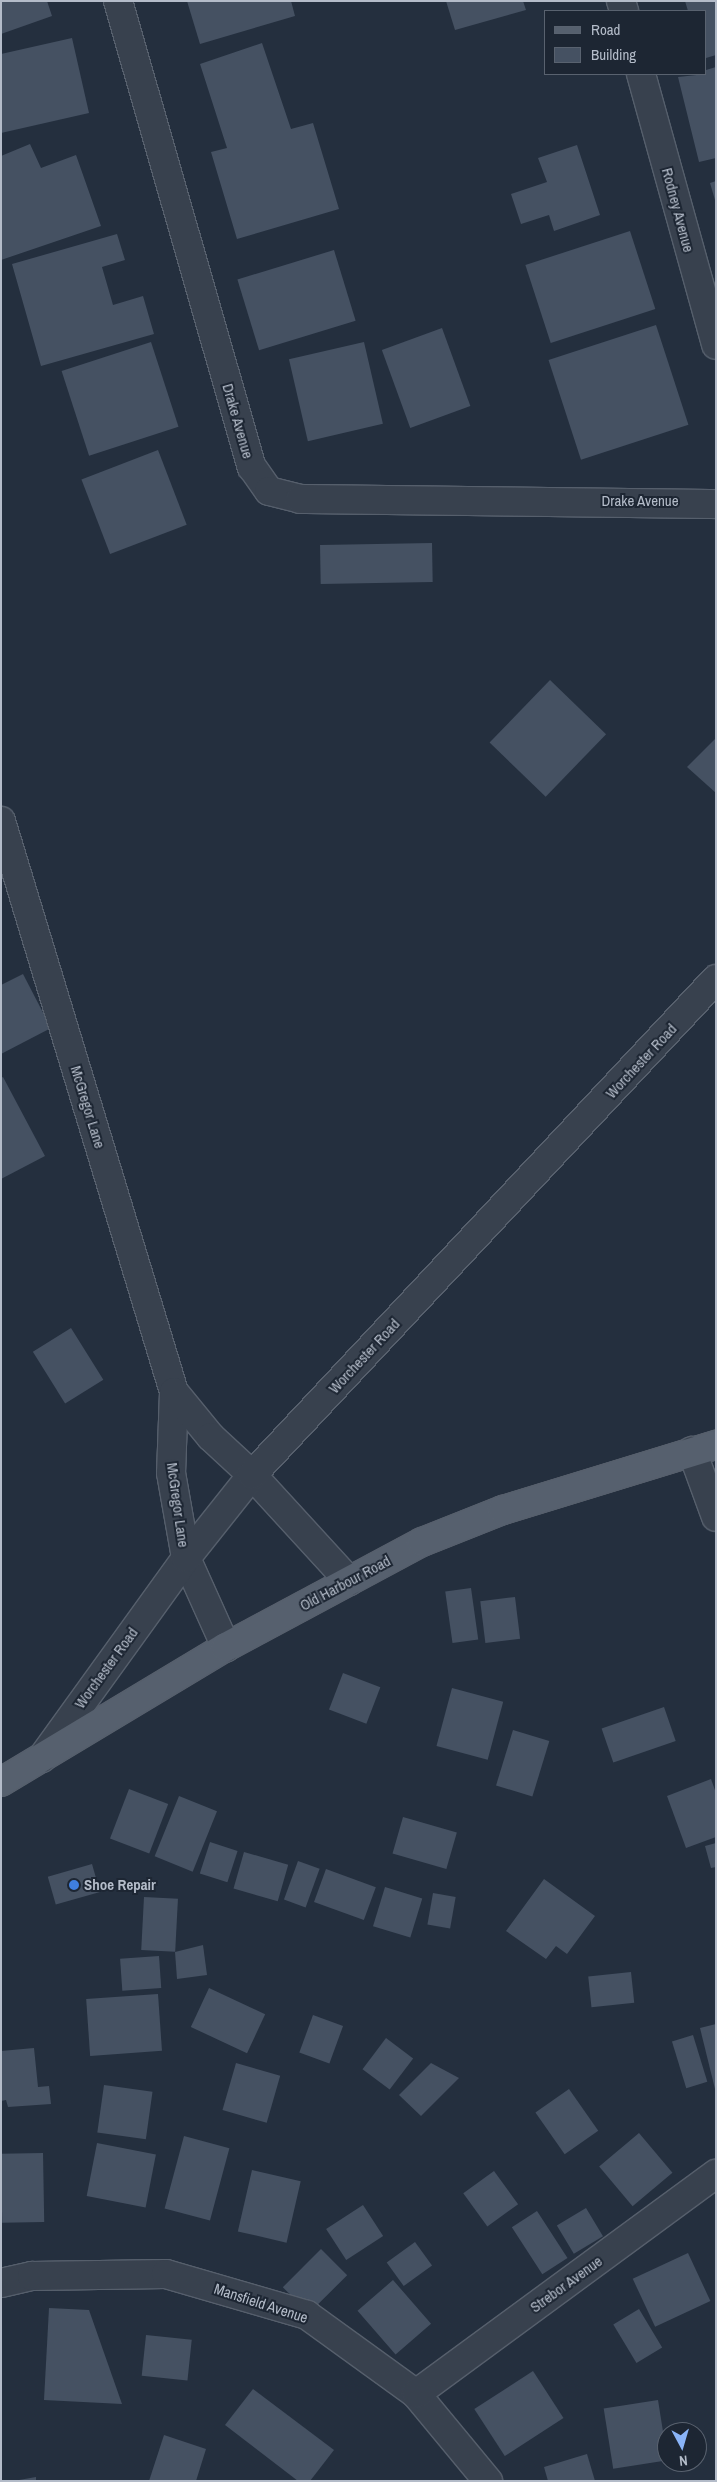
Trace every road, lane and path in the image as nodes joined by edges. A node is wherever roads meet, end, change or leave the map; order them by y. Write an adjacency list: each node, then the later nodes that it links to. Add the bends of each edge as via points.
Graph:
1 (118, 1): 4 (street, Drake Avenue, via 252,467 269,491 300,499)
2 (641, 75): 3 (street, Rodney Avenue)
3 (716, 345)
4 (716, 504)
5 (1, 821): 7 (street, McGregor Lane)
6 (716, 979): 9 (street, Worchester Road)
7 (174, 1392): 9 (street, McGregor Lane, via 211,1437); 11 (street, McGregor Lane, via 171,1474)
8 (704, 1448): 10 (street); 12 (main road, Old Harbour Road, via 503,1510 422,1542)
9 (252, 1475): 11 (street, Worchester Road); 12 (street, McGregor Lane)
10 (716, 1517)
11 (186, 1558): 13 (street, McGregor Lane); 14 (street, Worchester Road)
12 (349, 1581): 13 (main road, Old Harbour Road)
13 (226, 1647): 14 (main road, Old Harbour Road)
14 (42, 1758): 15 (main road, Old Harbour Road)
15 (1, 1782)
16 (716, 2174): 18 (street, Strebor Avenue)
17 (1, 2282): 18 (street, Mansfield Avenue, via 32,2276 166,2274 307,2315)
18 (416, 2394): 19 (street, Mansfield Avenue)
19 (488, 2481)

